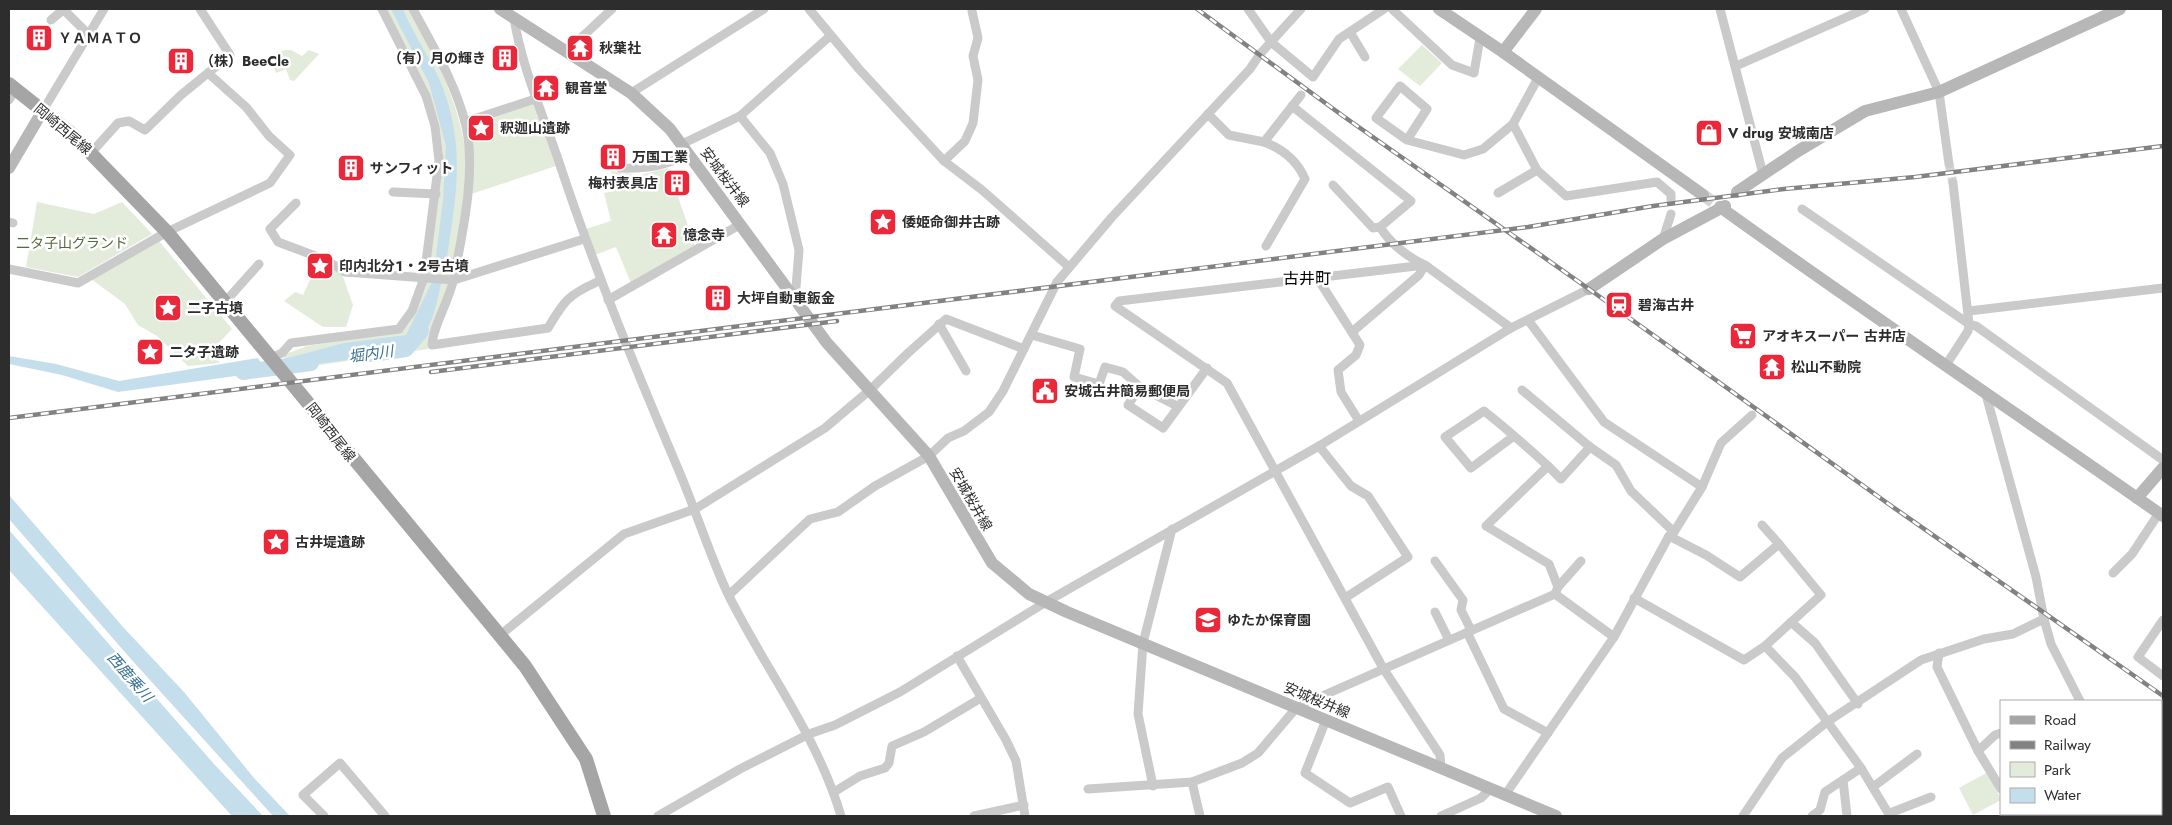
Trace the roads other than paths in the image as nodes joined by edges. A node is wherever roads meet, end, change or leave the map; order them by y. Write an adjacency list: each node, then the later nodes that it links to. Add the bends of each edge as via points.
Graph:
1 (64, 9): 22 (street); 24 (street)
2 (104, 9): 24 (street)
3 (200, 9): 32 (street, via 230,55)
4 (382, 9): 60 (street, via 413,67 435,126 439,160)
5 (413, 9): 43 (street, via 434,46)
6 (500, 9): 21 (street, 安城桜井線)
7 (612, 9): 28 (street)
8 (764, 9): 36 (street)
9 (809, 9): 25 (street)
10 (1248, 9): 27 (street)
11 (1301, 9): 27 (street)
12 (1384, 9): 23 (street)
13 (1392, 9): 26 (street, via 1452,65 1474,73)
14 (1439, 9): 26 (street)
15 (1536, 9): 29 (street)
16 (1720, 9): 31 (street)
17 (1865, 9): 31 (street)
18 (1901, 9): 35 (street)
19 (2120, 9): 35 (street)
20 (972, 11): 49 (street, via 978,38 973,56 978,80 973,123 965,141)
21 (514, 18): 28 (street, 安城桜井線); 38 (street, via 518,42)
22 (51, 20)
23 (1350, 32): 27 (street, via 1339,39 1313,77); 30 (street)
24 (89, 34): 40 (street)
25 (830, 36): 42 (street); 49 (street)
26 (1480, 38): 29 (street)
27 (1271, 42): 41 (street)
28 (566, 52): 36 (street, 安城桜井線)
29 (1503, 52): 33 (street)
30 (1365, 57)
31 (1736, 66): 54 (street)
32 (208, 74): 48 (street, via 145,130 129,121 118,123); 68 (street, via 246,107 290,155 270,183)
33 (1538, 78): 44 (street); 61 (street)
34 (11, 91): 40 (main road, 岡崎西尾線)
35 (1940, 92): 50 (street); 54 (street, via 1865,111)
36 (631, 93): 47 (street, 安城桜井線)
37 (1300, 95): 39 (street)
38 (538, 98): 43 (street); 69 (street)
39 (1292, 106): 46 (street); 67 (street, via 1410,201)
40 (42, 112): 48 (main road, 岡崎西尾線); 51 (street)
41 (1208, 114): 46 (street, via 1229,135); 74 (street)
42 (740, 116): 47 (street); 83 (street, via 770,153 783,184 800,250)
43 (465, 122): 77 (street, via 470,161)
44 (1513, 124): 45 (street, via 1483,149 1464,155); 53 (street)
45 (1407, 140): 45 (street, via 1376,118 1400,86 1426,109)
46 (1264, 142): 71 (street, via 1278,147 1299,165 1305,179)
47 (686, 149): 52 (street, via 671,163 647,169); 66 (street, 安城桜井線)
48 (91, 153): 68 (main road, 岡崎西尾線)
49 (944, 161): 74 (street)
50 (1949, 164)
51 (9, 168)
52 (620, 168)
53 (1538, 170): 59 (street); 62 (street, via 1566,196 1657,182 1671,194)
54 (1763, 174): 58 (street)
55 (1952, 183): 85 (street)
56 (1333, 185): 67 (street, via 1373,228)
57 (393, 192): 60 (street)
58 (1737, 192)
59 (1498, 193)
60 (436, 194): 76 (street)
61 (1703, 195)
62 (1671, 201)
63 (296, 203): 76 (street, via 270,229 278,242 326,260 345,272)
64 (1802, 209): 88 (street)
65 (1671, 214): 70 (street)
66 (741, 224): 82 (street); 83 (street, 安城桜井線)
67 (1380, 226): 73 (street, via 1387,237)
68 (167, 232): 75 (street, via 78,283); 84 (main road, 岡崎西尾線)
69 (584, 239): 77 (street); 82 (street)
70 (1663, 239): 81 (street); 94 (street, via 1722,207)
71 (1266, 246)
72 (259, 264): 84 (street)
73 (1425, 265): 78 (street); 89 (street); 90 (street, via 1419,275)
74 (1069, 267): 91 (street)
75 (9, 268)
76 (424, 278): 77 (street); 93 (street, via 412,312 399,329 291,343)
77 (454, 280): 79 (street, via 432,337 432,345 548,328 574,292)
78 (1318, 280): 90 (street); 95 (street, via 1116,303 1116,309)
79 (597, 282)
80 (2163, 288): 85 (street)
81 (1589, 289): 86 (street)
82 (608, 300): 114 (street)
83 (796, 300): 98 (street, 安城桜井線, via 827,343)
84 (225, 302): 93 (main road, 岡崎西尾線)
85 (1969, 311): 88 (street)
86 (1528, 320): 89 (street); 112 (street, via 1604,422)
87 (939, 324): 92 (street, via 946,319); 96 (street); 98 (street)
88 (1969, 324): 94 (street, via 1968,331); 108 (street)
89 (1511, 328): 103 (street)
90 (1352, 332): 103 (street, via 1360,346 1356,355 1338,370 1341,392)
91 (1032, 335): 92 (street); 97 (street, via 1080,349 1074,377 1100,384 1105,366 1123,372)
92 (1024, 348): 107 (street, via 989,412 964,431 948,438)
93 (276, 364): 133 (main road, 岡崎西尾線)
94 (1946, 365): 100 (street)
95 (1207, 368): 101 (street); 111 (street, via 1227,383)
96 (966, 371)
97 (1140, 387): 101 (street); 101 (street, via 1128,406 1163,428)
98 (870, 390): 107 (street, 安城桜井線); 114 (street, via 825,428)
99 (1522, 390): 106 (street)
100 (1985, 391): 113 (street); 129 (street, via 2036,577)
101 (1178, 406)
102 (1752, 416): 112 (street, via 1721,443)
103 (1359, 421): 105 (street)
104 (1514, 436): 104 (street, via 1484,411 1446,437 1471,468); 109 (street)
105 (1319, 446): 111 (street); 125 (street, via 1351,486 1368,496 1408,557)
106 (1590, 447): 109 (street, via 1561,479); 118 (street, via 1616,465 1631,491)
107 (929, 456): 124 (street, via 875,486 838,512 810,519); 127 (street, 安城桜井線, via 992,563 1019,588)
108 (2163, 460)
109 (1548, 466): 123 (street, via 1486,526 1549,564)
110 (2163, 468): 113 (street)
111 (1274, 471): 117 (street); 125 (street)
112 (1702, 487): 118 (street)
113 (2137, 498): 115 (street)
114 (695, 509): 124 (street, via 714,564); 133 (street, via 624,534)
115 (2161, 515): 122 (street, via 2132,554)
116 (1762, 526): 119 (street)
117 (1172, 529): 127 (street); 136 (street)
118 (1671, 534): 119 (street, via 1740,578); 126 (street)
119 (1779, 544): 131 (street, via 1821,595)
120 (1435, 561): 132 (street, via 1463,600 1461,610)
121 (1581, 561): 123 (street)
122 (2113, 573)
123 (1556, 591): 132 (street); 134 (street)
124 (729, 595): 150 (street)
125 (1345, 598): 140 (street)
126 (1634, 598): 134 (street); 137 (street, via 1744,660)
127 (1046, 602): 136 (street, 安城桜井線); 139 (street)
128 (1435, 612): 135 (street)
129 (2044, 619): 138 (street, via 2013,634); 143 (street, via 2051,644)
130 (2163, 620): 141 (street, via 2138,658)
131 (1791, 622): 137 (street); 144 (street, via 1815,642)
132 (1469, 631): 135 (street); 148 (street, via 1504,709)
133 (499, 636): 169 (main road, 岡崎西尾線, via 525,666 586,759)
134 (1614, 637): 148 (street)
135 (1449, 640): 140 (street)
136 (1143, 643): 145 (street, 安城桜井線); 157 (street, via 1138,714)
137 (1766, 646): 147 (street, via 1795,676)
138 (1939, 653): 144 (street, via 1921,660); 151 (street, via 1937,667)
139 (957, 656): 142 (street); 150 (street, via 900,692 835,725)
140 (1383, 668): 145 (street); 153 (street, via 1440,755)
141 (2163, 676)
142 (981, 698): 162 (street, via 924,732 892,746 889,764 885,768 860,776); 165 (street, via 1016,761)
143 (2079, 700)
144 (1858, 704): 147 (street)
145 (1297, 707): 146 (street, 安城桜井線); 156 (street, via 1258,753)
146 (1326, 720): 153 (street, 安城桜井線); 175 (street, via 1305,773 1350,803 1388,787)
147 (1827, 722): 154 (street); 178 (street, via 1782,758)
148 (1548, 733): 163 (street)
149 (2000, 733): 151 (street)
150 (809, 734): 162 (street); 170 (street)
151 (1978, 751): 159 (street)
152 (1917, 754): 158 (street)
153 (1441, 768): 160 (street, 安城桜井線)
154 (1861, 768): 155 (street); 158 (street)
155 (1842, 780): 179 (street, via 1825,792 1820,810); 180 (street)
156 (1192, 782): 157 (street); 174 (street)
157 (1153, 786): 161 (street)
158 (1873, 787): 166 (street)
159 (2000, 787)
160 (1490, 788): 163 (street, 安城桜井線); 176 (street, via 1481,798)
161 (1088, 789)
162 (834, 792): 171 (street)
163 (1505, 795): 177 (street, 安城桜井線)
164 (1931, 797): 166 (street)
165 (1024, 805): 172 (street); 173 (street)
166 (1890, 815)
167 (324, 816): 168 (street, via 303,795 340,763)
168 (385, 816)
169 (604, 816)
170 (658, 816)
171 (841, 816)
172 (974, 816)
173 (1025, 816)
174 (1200, 816)
175 (1402, 816)
176 (1441, 816)
177 (1556, 816)
178 (1743, 816)
179 (1812, 816)
180 (1847, 816)

